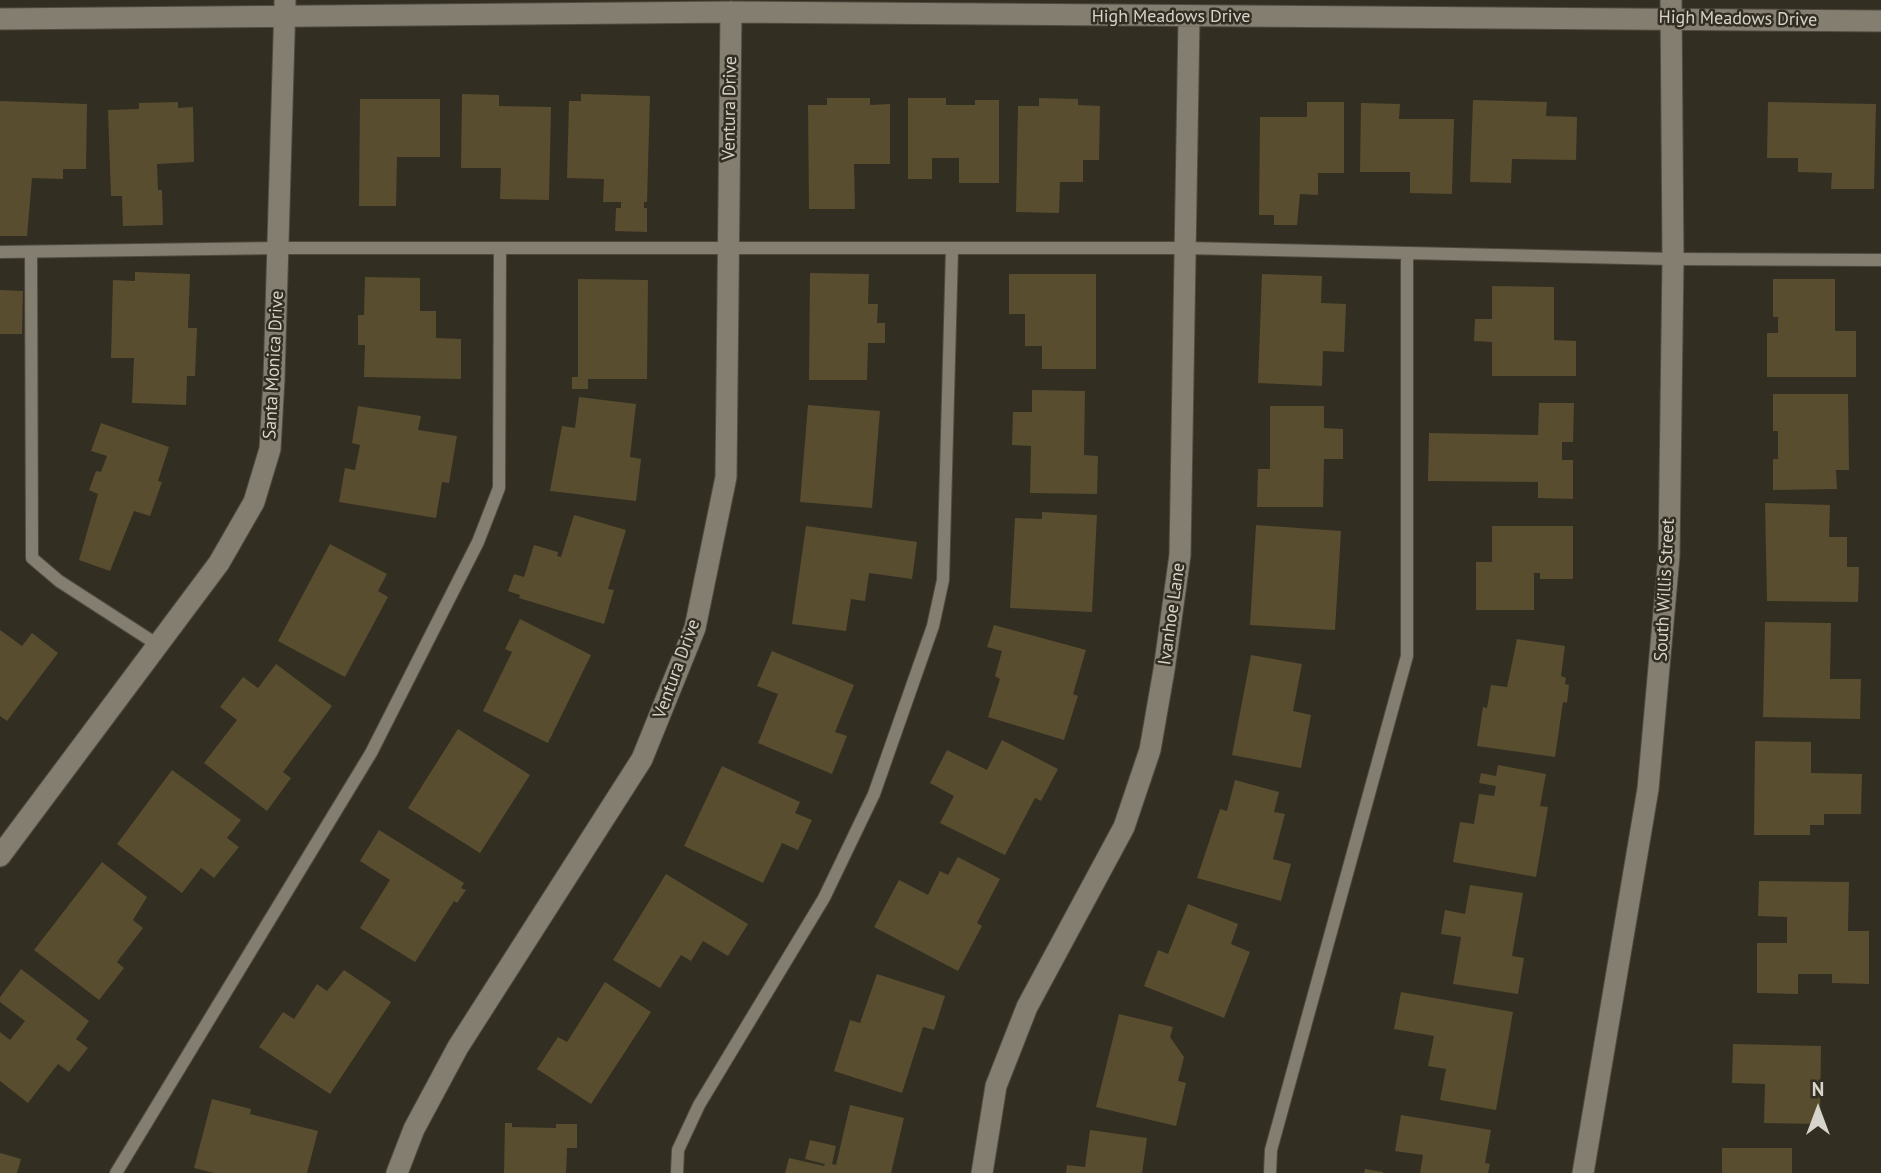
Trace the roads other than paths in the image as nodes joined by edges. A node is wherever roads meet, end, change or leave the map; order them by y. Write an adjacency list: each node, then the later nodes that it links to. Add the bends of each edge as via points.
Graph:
1 (285, 7): 3 (street, High Meadows Drive); 5 (street, High Meadows Drive); 7 (street, Santa Monica Drive)
2 (1671, 9): 4 (street, High Meadows Drive); 6 (street, High Meadows Drive); 15 (street, South Willis Street)
3 (731, 12): 4 (street, High Meadows Drive); 10 (street, Ventura Drive)
4 (1189, 18): 8 (street, Ivanhoe Lane)
5 (0, 19)
6 (1881, 21)
7 (278, 248): 9 (lane); 13 (lane); 17 (street, Santa Monica Drive, via 270,449 254,502 219,563)
8 (1186, 248): 11 (lane); 14 (lane); 22 (street, Ivanhoe Lane, via 1180,555 1150,750 1124,827 1027,1007 996,1086)
9 (500, 249): 10 (lane); 19 (lane, via 499,488 478,542 371,753)
10 (729, 249): 11 (lane); 20 (street, Ventura Drive, via 726,477 695,628 642,759 458,1047 414,1129)
11 (952, 249): 21 (lane, via 943,580 933,626 874,794 824,898 699,1105 678,1150)
12 (0, 252): 13 (lane)
13 (31, 252): 17 (lane, via 32,558 59,582)
14 (1407, 253): 15 (lane); 23 (lane, via 1407,656 1271,1150)
15 (1672, 259): 16 (lane); 24 (street, South Willis Street, via 1669,556 1660,672 1648,789)
16 (1881, 260)
17 (158, 645): 18 (street, Santa Monica Drive)
18 (3, 846)
19 (116, 1173)
20 (397, 1173)
21 (677, 1173)
22 (982, 1173)
23 (1270, 1173)
24 (1583, 1173)

